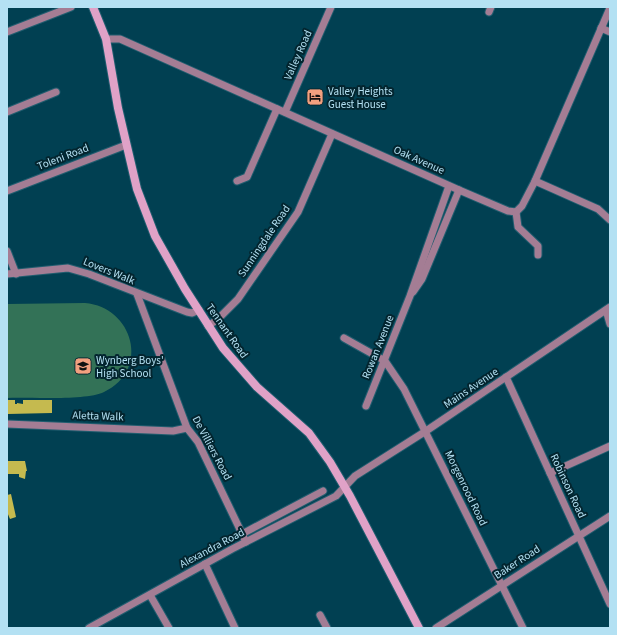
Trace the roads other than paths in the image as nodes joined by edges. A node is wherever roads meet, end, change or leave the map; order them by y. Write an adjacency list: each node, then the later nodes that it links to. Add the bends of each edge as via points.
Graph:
1 (71, 7): 5 (street)
2 (93, 7): 9 (main road, Tennant Road)
3 (331, 7): 13 (street, Valley Road)
4 (610, 8): 6 (street)
5 (57, 9): 7 (street)
6 (601, 28): 8 (street); 17 (street)
7 (7, 32)
8 (610, 32)
9 (106, 39): 11 (street, Oak Avenue, via 120,39); 15 (main road, Tennant Road)
10 (56, 92): 12 (street)
11 (277, 109): 13 (street, Oak Avenue); 16 (street, via 247,177)
12 (7, 112)
13 (285, 112): 14 (street, Oak Avenue)
14 (332, 134): 18 (street, Oak Avenue); 32 (street, Sunningdale Road, via 298,212 238,299)
15 (126, 145): 20 (street, Toleni Road); 30 (main road, Tennant Road, via 137,189 155,236)
16 (237, 181)
17 (535, 181): 21 (street); 22 (street, via 598,209)
18 (449, 186): 19 (street, Oak Avenue); 28 (street, Rowan Avenue)
19 (459, 190): 21 (street, Oak Avenue); 28 (street, Rowan Avenue, via 422,279)
20 (7, 191)
21 (516, 212): 24 (street, via 518,227 538,246)
22 (610, 220)
23 (7, 251): 26 (street)
24 (538, 255)
25 (7, 274): 26 (street, Lovers Walk)
26 (16, 274): 27 (street, Lovers Walk, via 68,268 90,274)
27 (137, 294): 30 (street, Lovers Walk, via 187,312); 38 (street, De Villiers Road)
28 (410, 296): 34 (street, Rowan Avenue)
29 (608, 308): 31 (street); 35 (street, Mains Avenue)
30 (199, 310): 32 (main road, Tennant Road)
31 (610, 324)
32 (208, 326): 42 (main road, Tennant Road, via 250,379 309,433)
33 (344, 338): 34 (street)
34 (385, 361): 36 (street, Rowan Avenue); 39 (street, Morgenrood Road, via 404,389)
35 (506, 377): 39 (street, Mains Avenue); 41 (street, Robinson Road)
36 (366, 406)
37 (7, 424): 38 (street, Aletta Walk, via 173,431)
38 (187, 428): 51 (street, De Villiers Road, via 198,442)
39 (426, 431): 42 (street, Mains Avenue, via 355,476); 55 (street, Morgenrood Road)
40 (610, 446): 41 (street)
41 (550, 473): 52 (street, Robinson Road)
42 (345, 487): 45 (street, Alexandra Road, via 336,496); 63 (main road, Tennant Road)
43 (323, 491): 44 (street)
44 (303, 502): 45 (street); 47 (street)
45 (308, 511): 49 (street, Alexandra Road)
46 (610, 516): 52 (street, Baker Road)
47 (270, 519): 48 (street); 49 (street)
48 (259, 525): 50 (street); 51 (street)
49 (274, 528): 50 (street, Alexandra Road)
50 (264, 533): 53 (street, Alexandra Road)
51 (242, 534): 53 (street, De Villiers Road)
52 (579, 536): 55 (street, Baker Road); 57 (street, Robinson Road)
53 (246, 542): 54 (street, Alexandra Road)
54 (205, 564): 56 (street, Alexandra Road); 61 (street)
55 (502, 585): 64 (street, Baker Road); 65 (street, Morgenrood Road)
56 (150, 595): 59 (street, Alexandra Road); 60 (street)
57 (610, 604)
58 (320, 615): 62 (street)
59 (89, 628)
60 (169, 628)
61 (236, 628)
62 (327, 628)
63 (419, 628)
64 (436, 628)
65 (523, 628)

